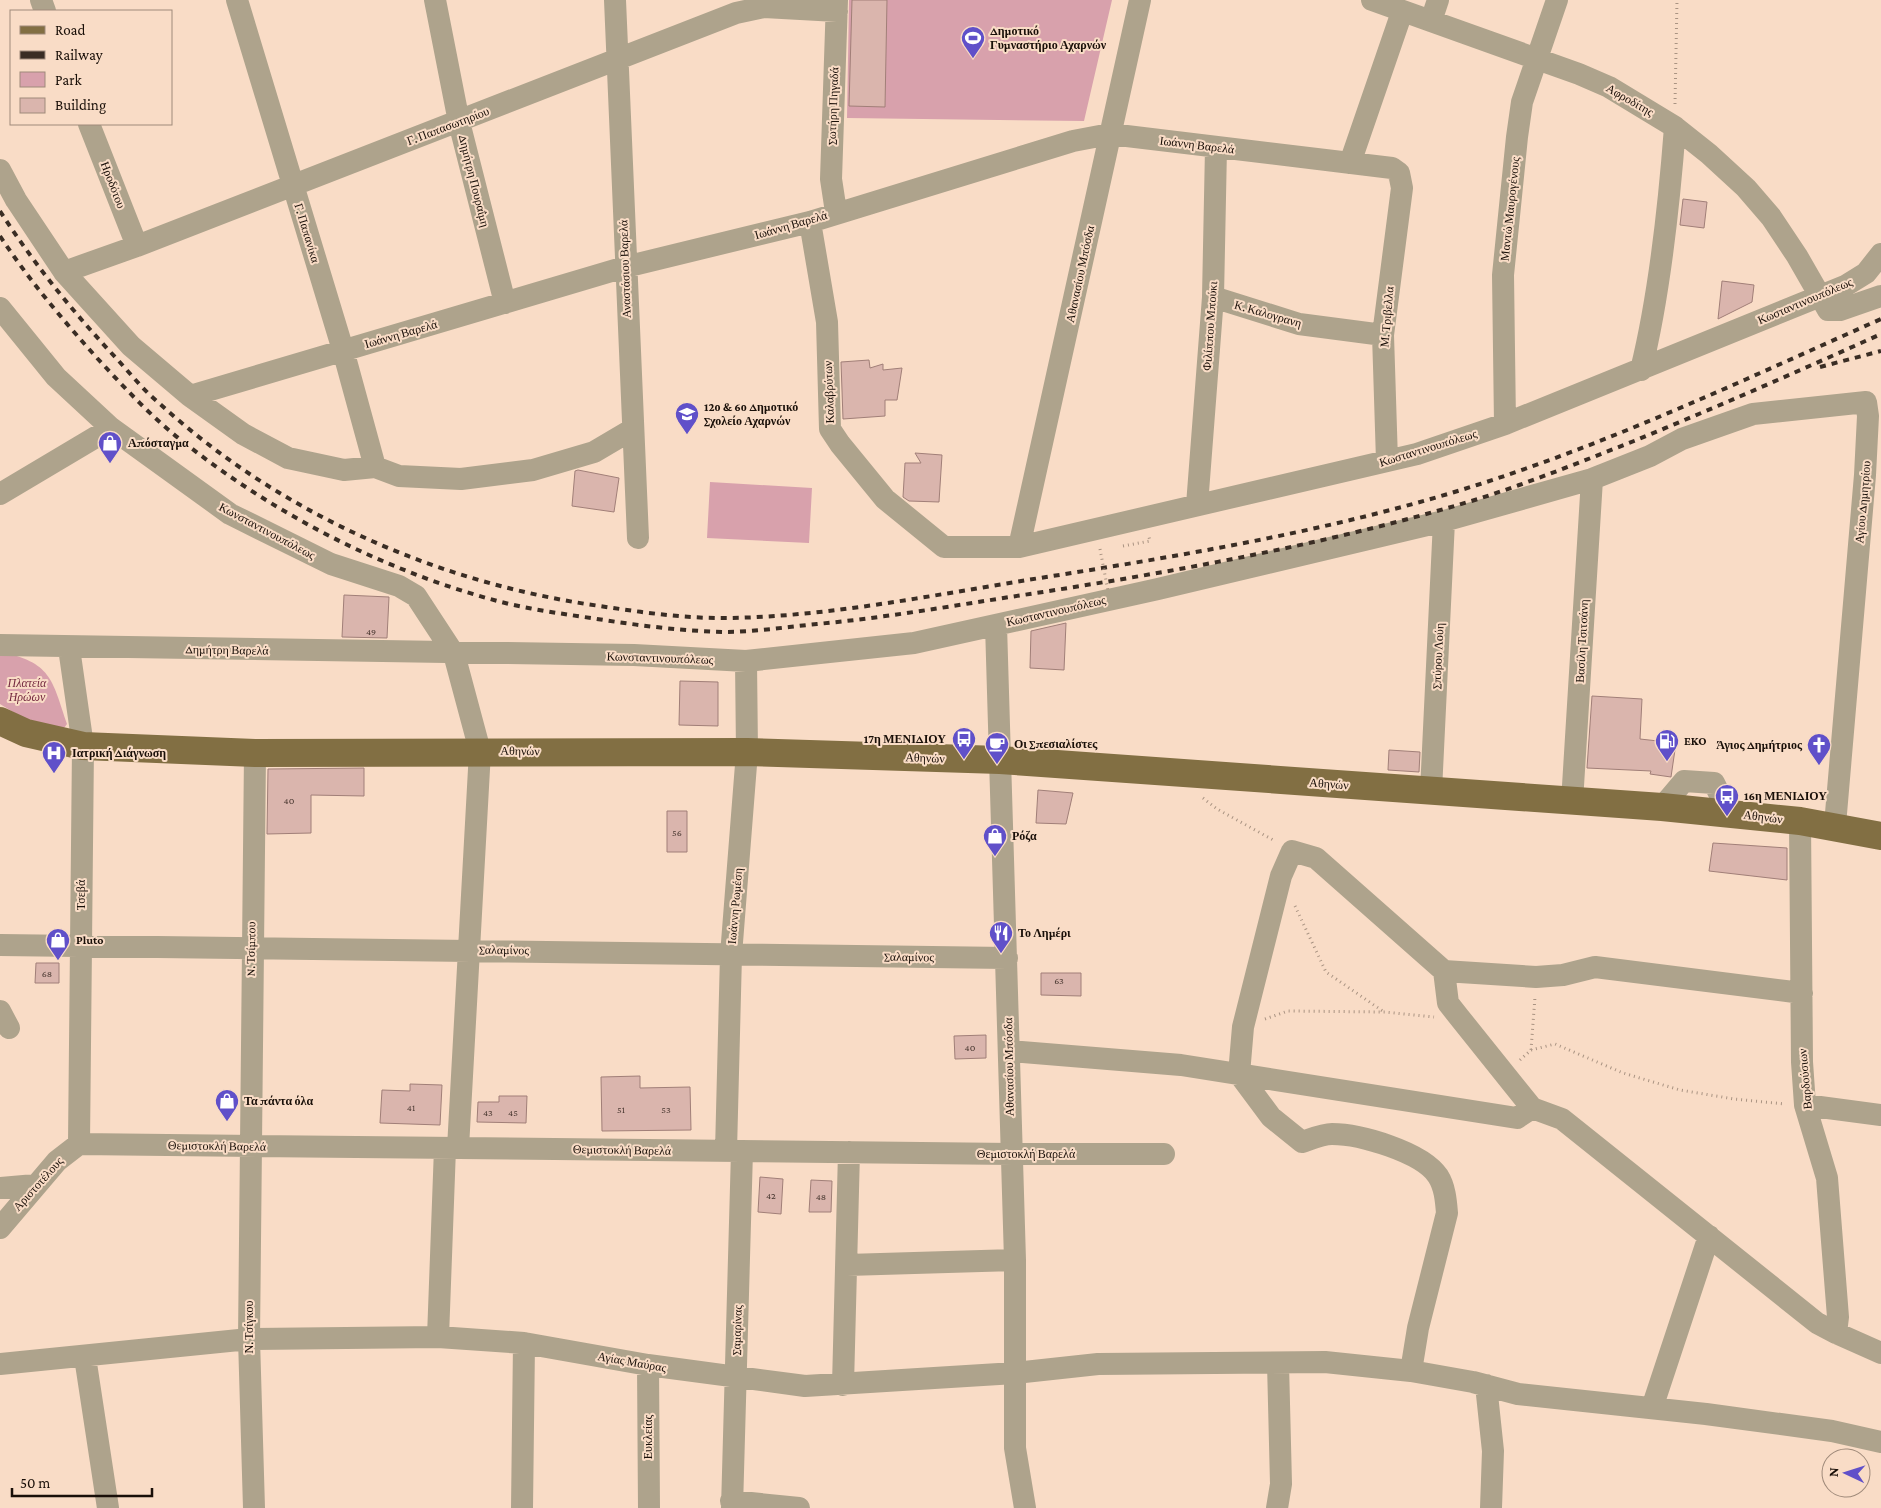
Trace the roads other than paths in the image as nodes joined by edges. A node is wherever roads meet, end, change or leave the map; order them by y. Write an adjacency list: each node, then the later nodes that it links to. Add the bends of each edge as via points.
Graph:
1 (237, 0): 21 (street, Γ. Παπανίκα)
2 (434, 0): 13 (street, Δημήτρη Πουραΐμη)
3 (615, 0): 12 (street, Αναστάσιου Βαρελά)
4 (1140, 0): 16 (street, Αθανασίου Μπόσδα)
5 (1372, 0): 9 (street, Αφροδίτης)
6 (1438, 0): 10 (street)
7 (1557, 0): 11 (street, Μαντώ Μαυρογένους)
8 (837, 5): 12 (street, Γ. Παπασωτηρίου, via 764,6 736,13); 22 (street, Σωτήρη Πηγαδά, via 831,179)
9 (1402, 12): 10 (street, Αφροδίτης); 18 (street)
10 (1431, 22): 11 (street, Αφροδίτης)
11 (1538, 59): 15 (street, Αφροδίτης, via 1609,87); 37 (street, Μαντώ Μαυρογένους, via 1522,102 1504,265)
12 (617, 60): 13 (street, Γ. Παπασωτηρίου); 26 (street, Αναστάσιου Βαρελά)
13 (459, 122): 21 (street, Γ. Παπασωτηρίου); 31 (street, Δημήτρη Πουραΐμη)
14 (89, 125): 24 (street, Ηροδότου)
15 (1675, 127): 28 (street, Αφροδίτης, via 1746,188 1772,217 1798,256); 35 (street, via 1650,329)
16 (1110, 134): 17 (street, Ιωάννη Βαρελά); 22 (street, Ιωάννη Βαρελά); 49 (street, Αθανασίου Μπόσδα)
17 (1216, 148): 18 (street, Ιωάννη Βαρελά); 30 (street, Φιλίππου Μπούκι)
18 (1350, 163): 20 (street, Ιωάννη Βαρελά, via 1392,168)
19 (0, 170): 27 (street)
20 (1399, 173): 33 (street, Μ. Τριβελλα, via 1402,188)
21 (292, 185): 24 (street, Γ. Παπασωτηρίου); 34 (street, Γ. Παπανίκα)
22 (836, 212): 23 (street, Ιωάννη Βαρελά)
23 (810, 222): 26 (street, Ιωάννη Βαρελά); 48 (street, Καλαβρύτων, via 827,322 830,429 885,499)
24 (138, 246): 27 (street, Γ. Παπασωτηρίου)
25 (1881, 254): 28 (street, Κωσταντινουπόλεως, via 1866,273 1845,286)
26 (625, 267): 31 (street, Ιωάννη Βαρελά); 39 (street, Αναστάσιου Βαρελά)
27 (64, 272): 36 (street, via 131,346)
28 (1818, 296): 29 (street, via 1828,310 1834,311); 35 (street, Κωσταντινουπόλεως)
29 (1881, 296)
30 (1213, 297): 33 (street, Κ. Καλογρανη, via 1299,324); 45 (street, Φιλίππου Μπούκι)
31 (505, 303): 34 (street, Ιωάννη Βαρελά)
32 (2, 314): 38 (street, Κωνσταντινουπόλεως, via 56,377)
33 (1383, 335): 41 (street, Μ. Τριβελλα)
34 (343, 350): 36 (street, Ιωάννη Βαρελά); 42 (street, Γ. Παπανίκα)
35 (1641, 370): 37 (street, Κωσταντινουπόλεως)
36 (190, 396): 42 (street, via 243,434 288,458 344,470)
37 (1505, 424): 41 (street, Κωσταντινουπόλεως)
38 (111, 428): 44 (street); 53 (street, Κωνσταντινουπόλεως, via 230,514 331,564 399,586 416,596)
39 (633, 429): 42 (street, via 594,452 533,470 461,479 399,476); 47 (street, Αναστάσιου Βαρελά)
40 (1650, 456): 43 (street, Κωσταντινουπόλεως); 64 (street, Αγίου Δημητρίου, via 1682,439 1753,414 1866,402 1865,475)
41 (1387, 462): 45 (street, Κωσταντινουπόλεως)
42 (375, 467)
43 (1592, 479): 46 (street, Κωσταντινουπόλεως); 62 (street, Βασίλη Τσιτσάνη)
44 (0, 494)
45 (1197, 505): 49 (street, Κωσταντινουπόλεως)
46 (1444, 520): 50 (street, Κωσταντινουπόλεως); 61 (street, Σπύρου Λούη)
47 (638, 538)
48 (944, 547): 49 (street, Κωσταντινουπόλεως)
49 (1019, 547)
50 (996, 624): 54 (street, Κωσταντινουπόλεως, via 914,643); 60 (street, Αθανασίου Μπόσδα)
51 (0, 645): 52 (street, Δημήτρη Βαρελά)
52 (69, 648): 53 (street, Δημήτρη Βαρελά); 56 (street, Τσεβά)
53 (454, 654): 54 (street, Κωνσταντινουπόλεως); 57 (street, Κωνσταντινουπόλεως)
54 (746, 661): 58 (street, Ιωάννη Ρωμέση)
55 (0, 721): 56 (main road, Αθηνών, via 26,732)
56 (84, 746): 59 (main road, Αθηνών); 67 (street, Τσεβά)
57 (480, 751): 58 (main road, Αθηνών); 59 (main road, Αθηνών); 69 (street, Κωνσταντινουπόλεως)
58 (747, 752): 60 (main road, Αθηνών); 70 (street, Ιωάννη Ρωμέση)
59 (254, 753): 68 (street, N. Τσίμπου)
60 (1000, 760): 61 (main road, Αθηνών); 71 (street, Αθανασίου Μπόσδα)
61 (1431, 790): 62 (main road, Αθηνών)
62 (1572, 802): 63 (main road, Αθηνών)
63 (1800, 821): 64 (main road, Αθηνών); 73 (street, Βαρδούσιων)
64 (1834, 825): 65 (main road, Αθηνών)
65 (1881, 836)
66 (0, 945): 67 (street, Σαλαμίνος)
67 (81, 947): 68 (street, Σαλαμίνος); 79 (street, Τσεβά)
68 (251, 949): 69 (street, Σαλαμίνος); 80 (street, N. Τσίμπου)
69 (469, 950): 70 (street, Σαλαμίνος); 81 (street, Κωνσταντινουπόλεως)
70 (731, 955): 71 (street, Σαλαμίνος); 82 (street, Ιωάννη Ρωμέση)
71 (1007, 958): 74 (street, Αθανασίου Μπόσδα)
72 (1444, 971): 73 (street, via 1536,977 1563,975 1595,967); 75 (street, via 1316,858 1292,851 1281,876 1243,1026); 77 (street, via 1448,1003)
73 (1802, 993): 76 (street, Βαρδούσιων)
74 (1009, 1051): 75 (street, via 1181,1065); 84 (street, Αθανασίου Μπόσδα)
75 (1239, 1074): 77 (street, via 1517,1118); 101 (street, via 1270,1117 1302,1142 1331,1134 1378,1143 1409,1153 1438,1176 1448,1214 1418,1328)
76 (1805, 1105): 78 (street); 92 (street, Βαρδούσιων, via 1827,1178 1838,1317)
77 (1532, 1108): 89 (street, via 1562,1119)
78 (1881, 1115)
79 (79, 1144): 80 (street, Θεμιστοκλή Βαρελά); 86 (street, Αριστοτέλους, via 57,1161)
80 (250, 1146): 81 (street, Θεμιστοκλή Βαρελά); 94 (street, Ν. Τσίγκου)
81 (451, 1148): 82 (street, Θεμιστοκλή Βαρελά); 93 (street, Κωνσταντινουπόλεως)
82 (734, 1151): 83 (street, Θεμιστοκλή Βαρελά); 103 (street, Σαμαρίνας)
83 (849, 1152): 84 (street, Θεμιστοκλή Βαρελά); 91 (street)
84 (1012, 1154): 85 (street, Θεμιστοκλή Βαρελά); 90 (street, Αθανασίου Μπόσδα)
85 (1164, 1154)
86 (35, 1185): 87 (street); 88 (street, Αριστοτέλους)
87 (0, 1188)
88 (0, 1228)
89 (1709, 1236): 92 (street, via 1817,1323); 106 (street)
90 (1015, 1260): 91 (street); 102 (street, Αθανασίου Μπόσδα)
91 (847, 1264): 104 (street)
92 (1836, 1333): 96 (street)
93 (438, 1337): 94 (street, Αγίας Μαύρας); 95 (street, Αγίας Μαύρας)
94 (248, 1339): 97 (street, Αγίας Μαύρας); 110 (street, Ν. Τσίγκου)
95 (524, 1343): 100 (street, Αγίας Μαύρας); 111 (street)
96 (1881, 1352)
97 (85, 1357): 99 (street, Αγίας Μαύρας); 109 (street)
98 (1278, 1363): 101 (street, Αγίας Μαύρας, via 1325,1362); 102 (street, Αγίας Μαύρας, via 1098,1364); 115 (street, via 1281,1484)
99 (0, 1364)
100 (648, 1366): 103 (street, Αγίας Μαύρας); 112 (street, Ευκλείας)
101 (1412, 1371): 105 (street, Αγίας Μαύρας)
102 (1015, 1373): 104 (street, Αγίας Μαύρας); 114 (street, Αθανασίου Μπόσδα, via 1015,1448)
103 (736, 1378): 104 (street, Αγίας Μαύρας, via 805,1386); 108 (street, Σαμαρίνας)
104 (843, 1385)
105 (1486, 1385): 106 (street, Αγίας Μαύρας, via 1518,1394); 116 (street, via 1493,1452)
106 (1652, 1408): 107 (street, Αγίας Μαύρας, via 1832,1432)
107 (1881, 1442)
108 (731, 1505): 113 (street)
109 (108, 1508)
110 (254, 1508)
111 (522, 1508)
112 (649, 1508)
113 (799, 1508)
114 (1025, 1508)
115 (1277, 1508)
116 (1490, 1508)

